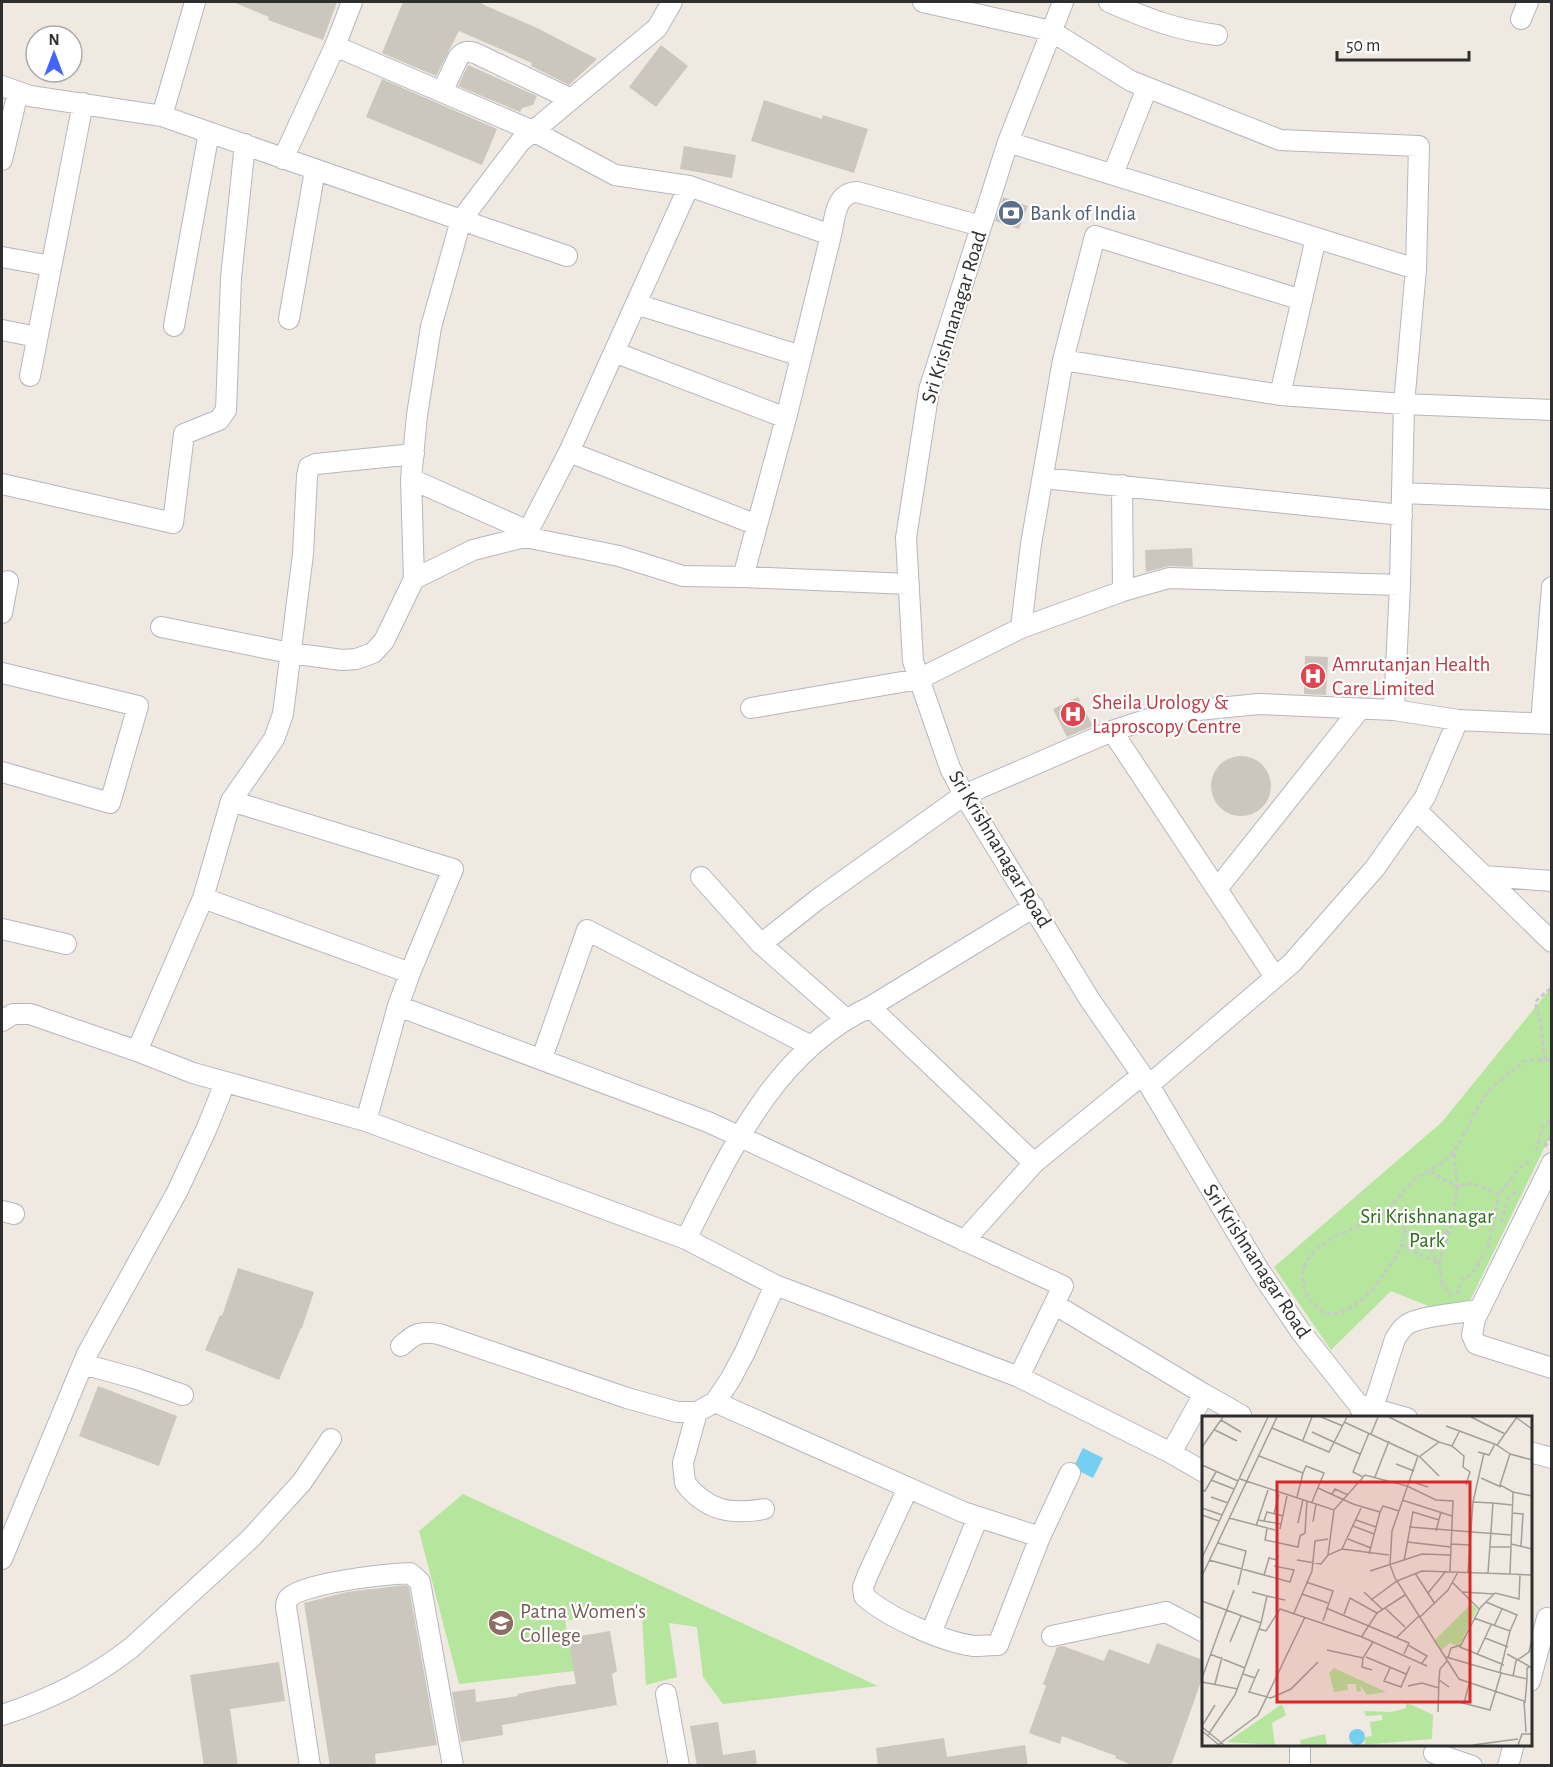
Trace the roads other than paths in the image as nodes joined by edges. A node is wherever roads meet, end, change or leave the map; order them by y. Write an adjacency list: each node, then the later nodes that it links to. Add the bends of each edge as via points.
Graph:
1 (195, 2): 15 (street)
2 (352, 2): 9 (street)
3 (672, 2): 13 (street, via 657,28)
4 (923, 2): 7 (street)
5 (1063, 2): 7 (street, Sri Krishnanagar Road)
6 (1109, 2): 8 (street, via 1165,25)
7 (1051, 31): 10 (street); 18 (street, Sri Krishnanagar Road)
8 (1217, 35)
9 (335, 45): 12 (street); 20 (street)
10 (1147, 87): 23 (street); 32 (street, via 1280,140 1419,146)
11 (10, 89): 14 (street, via 30,96); 21 (street)
12 (442, 92): 13 (street, via 458,58 466,51); 16 (street)
13 (571, 99): 16 (street)
14 (83, 103): 15 (street); 31 (street)
15 (162, 116): 17 (street)
16 (533, 131): 24 (street, via 615,175); 25 (street, via 520,142)
17 (209, 132): 19 (street); 36 (street)
18 (1008, 142): 23 (street); 26 (street, Sri Krishnanagar Road)
19 (245, 144): 20 (street); 51 (street, via 231,278 226,410 219,420 184,434 173,523)
20 (283, 159): 22 (street)
21 (2, 160)
22 (315, 170): 25 (street); 35 (street)
23 (1113, 174): 28 (street)
24 (689, 186): 27 (street); 34 (street)
25 (461, 220): 29 (street); 48 (street, via 431,327)
26 (981, 226): 27 (street, via 848,192 838,204); 61 (street, Sri Krishnanagar Road, via 929,390 906,538)
27 (831, 235): 40 (street)
28 (1316, 238): 32 (street); 33 (street)
29 (567, 256)
30 (2, 257): 31 (street)
31 (51, 266): 38 (street)
32 (1416, 269): 44 (street)
33 (1302, 300): 41 (street, via 1095,236); 43 (street)
34 (636, 304): 39 (street); 40 (street)
35 (289, 319)
36 (174, 326)
37 (2, 330): 38 (street)
38 (37, 337): 42 (street)
39 (614, 352): 46 (street); 47 (street)
40 (801, 356): 46 (street)
41 (1063, 360): 43 (street); 49 (street)
42 (30, 376)
43 (1280, 394): 44 (street)
44 (1404, 405): 45 (street); 53 (street)
45 (1551, 410)
46 (786, 418): 56 (street)
47 (569, 452): 56 (street); 57 (street)
48 (414, 454): 50 (street); 68 (street, via 309,467)
49 (1043, 478): 52 (street); 67 (street, via 1030,544)
50 (411, 479): 57 (street); 59 (street)
51 (2, 484)
52 (1122, 485): 55 (street); 64 (street)
53 (1402, 493): 54 (street); 55 (street)
54 (1551, 499)
55 (1402, 515): 62 (street)
56 (757, 525): 58 (street)
57 (527, 534): 58 (street, via 683,576); 59 (street, via 472,550)
58 (743, 577): 61 (street)
59 (414, 579): 68 (street, via 384,641 374,653 342,660)
60 (8, 581): 65 (street)
61 (909, 584): 70 (street, Sri Krishnanagar Road, via 913,661)
62 (1401, 585): 64 (street, via 1169,578); 73 (street)
63 (1551, 587): 75 (street)
64 (1124, 591): 67 (street)
65 (2, 612)
66 (161, 627): 68 (street)
67 (1022, 628): 70 (street)
68 (290, 653): 79 (street, via 283,714 274,739)
69 (2, 673): 77 (street, via 138,706 110,803)
70 (919, 679): 71 (street); 78 (street, Sri Krishnanagar Road, via 950,768)
71 (751, 708)
72 (1360, 709): 73 (street); 76 (street, via 1258,704 1167,713); 84 (street)
73 (1394, 710): 74 (street)
74 (1458, 720): 75 (street); 80 (street)
75 (1546, 724)
76 (1112, 731): 78 (street); 84 (street)
77 (2, 772)
78 (964, 795): 86 (street, Sri Krishnanagar Road); 90 (street)
79 (231, 801): 85 (street); 91 (street, via 453,869)
80 (1416, 810): 81 (street); 92 (street, via 1376,868)
81 (1484, 876): 83 (street); 88 (street)
82 (701, 877): 90 (street)
83 (1551, 881)
84 (1217, 889): 92 (street)
85 (203, 898): 91 (street); 98 (street)
86 (1034, 907): 94 (street); 100 (street, Sri Krishnanagar Road, via 1090,1000)
87 (2, 929): 89 (street)
88 (1551, 942)
89 (66, 944)
90 (761, 944): 95 (street)
91 (410, 973): 93 (street)
92 (1275, 977): 100 (street)
93 (399, 1006): 99 (street); 102 (street)
94 (870, 1007): 95 (street); 104 (street)
95 (845, 1018): 97 (street)
96 (2, 1021): 98 (street, via 13,1014 30,1014)
97 (809, 1046): 99 (street, via 587,930); 103 (street, via 768,1092)
98 (137, 1051): 101 (street)
99 (542, 1058): 103 (street)
100 (1146, 1080): 104 (street); 118 (street, Sri Krishnanagar Road, via 1258,1270 1297,1312 1323,1362)
101 (225, 1083): 102 (street); 112 (street, via 177,1192)
102 (366, 1121): 106 (street)
103 (740, 1137): 106 (street); 107 (street)
104 (1034, 1163): 107 (street)
105 (1551, 1163): 110 (street)
106 (686, 1239): 108 (street)
107 (964, 1241): 109 (street, via 1062,1286)
108 (775, 1285): 114 (street); 117 (street, via 745,1353)
109 (1054, 1304): 114 (street); 116 (street)
110 (1479, 1310): 113 (street, via 1472,1335 1476,1344); 118 (street, via 1411,1322 1402,1328)
111 (401, 1346): 119 (street, via 413,1335 439,1334 627,1398 676,1412)
112 (83, 1364): 115 (street); 132 (street)
113 (1551, 1368)
114 (1019, 1377): 123 (street)
115 (183, 1395)
116 (1204, 1395): 120 (street); 123 (street)
117 (715, 1402): 119 (street); 128 (street)
118 (1365, 1410): 121 (street)
119 (697, 1412): 129 (street, via 683,1463 685,1483 699,1498 719,1509)
120 (1241, 1415)
121 (1396, 1416)
122 (331, 1439): 139 (street, via 302,1482 251,1538 131,1648 56,1696)
123 (1171, 1453): 126 (street)
124 (1532, 1453): 125 (street)
125 (1551, 1458)
126 (1202, 1471)
127 (1070, 1473): 131 (street)
128 (908, 1488): 130 (street); 135 (street, via 868,1574 864,1596)
129 (764, 1509)
130 (978, 1517): 131 (street); 135 (street)
131 (1040, 1537): 135 (street, via 998,1645 974,1646)
132 (2, 1559)
133 (1543, 1616): 137 (street)
134 (1202, 1631): 136 (street, via 1166,1612)
135 (931, 1633)
136 (1052, 1636)
137 (1532, 1671)
138 (666, 1694): 145 (street)
139 (2, 1715)
140 (1300, 1746): 146 (street)
141 (1513, 1746): 148 (street)
142 (1434, 1753): 147 (street)
143 (310, 1766): 144 (street, via 288,1598 320,1586 411,1572 420,1582)
144 (453, 1766)
145 (680, 1766)
146 (1300, 1766)
147 (1472, 1766)
148 (1508, 1766)

